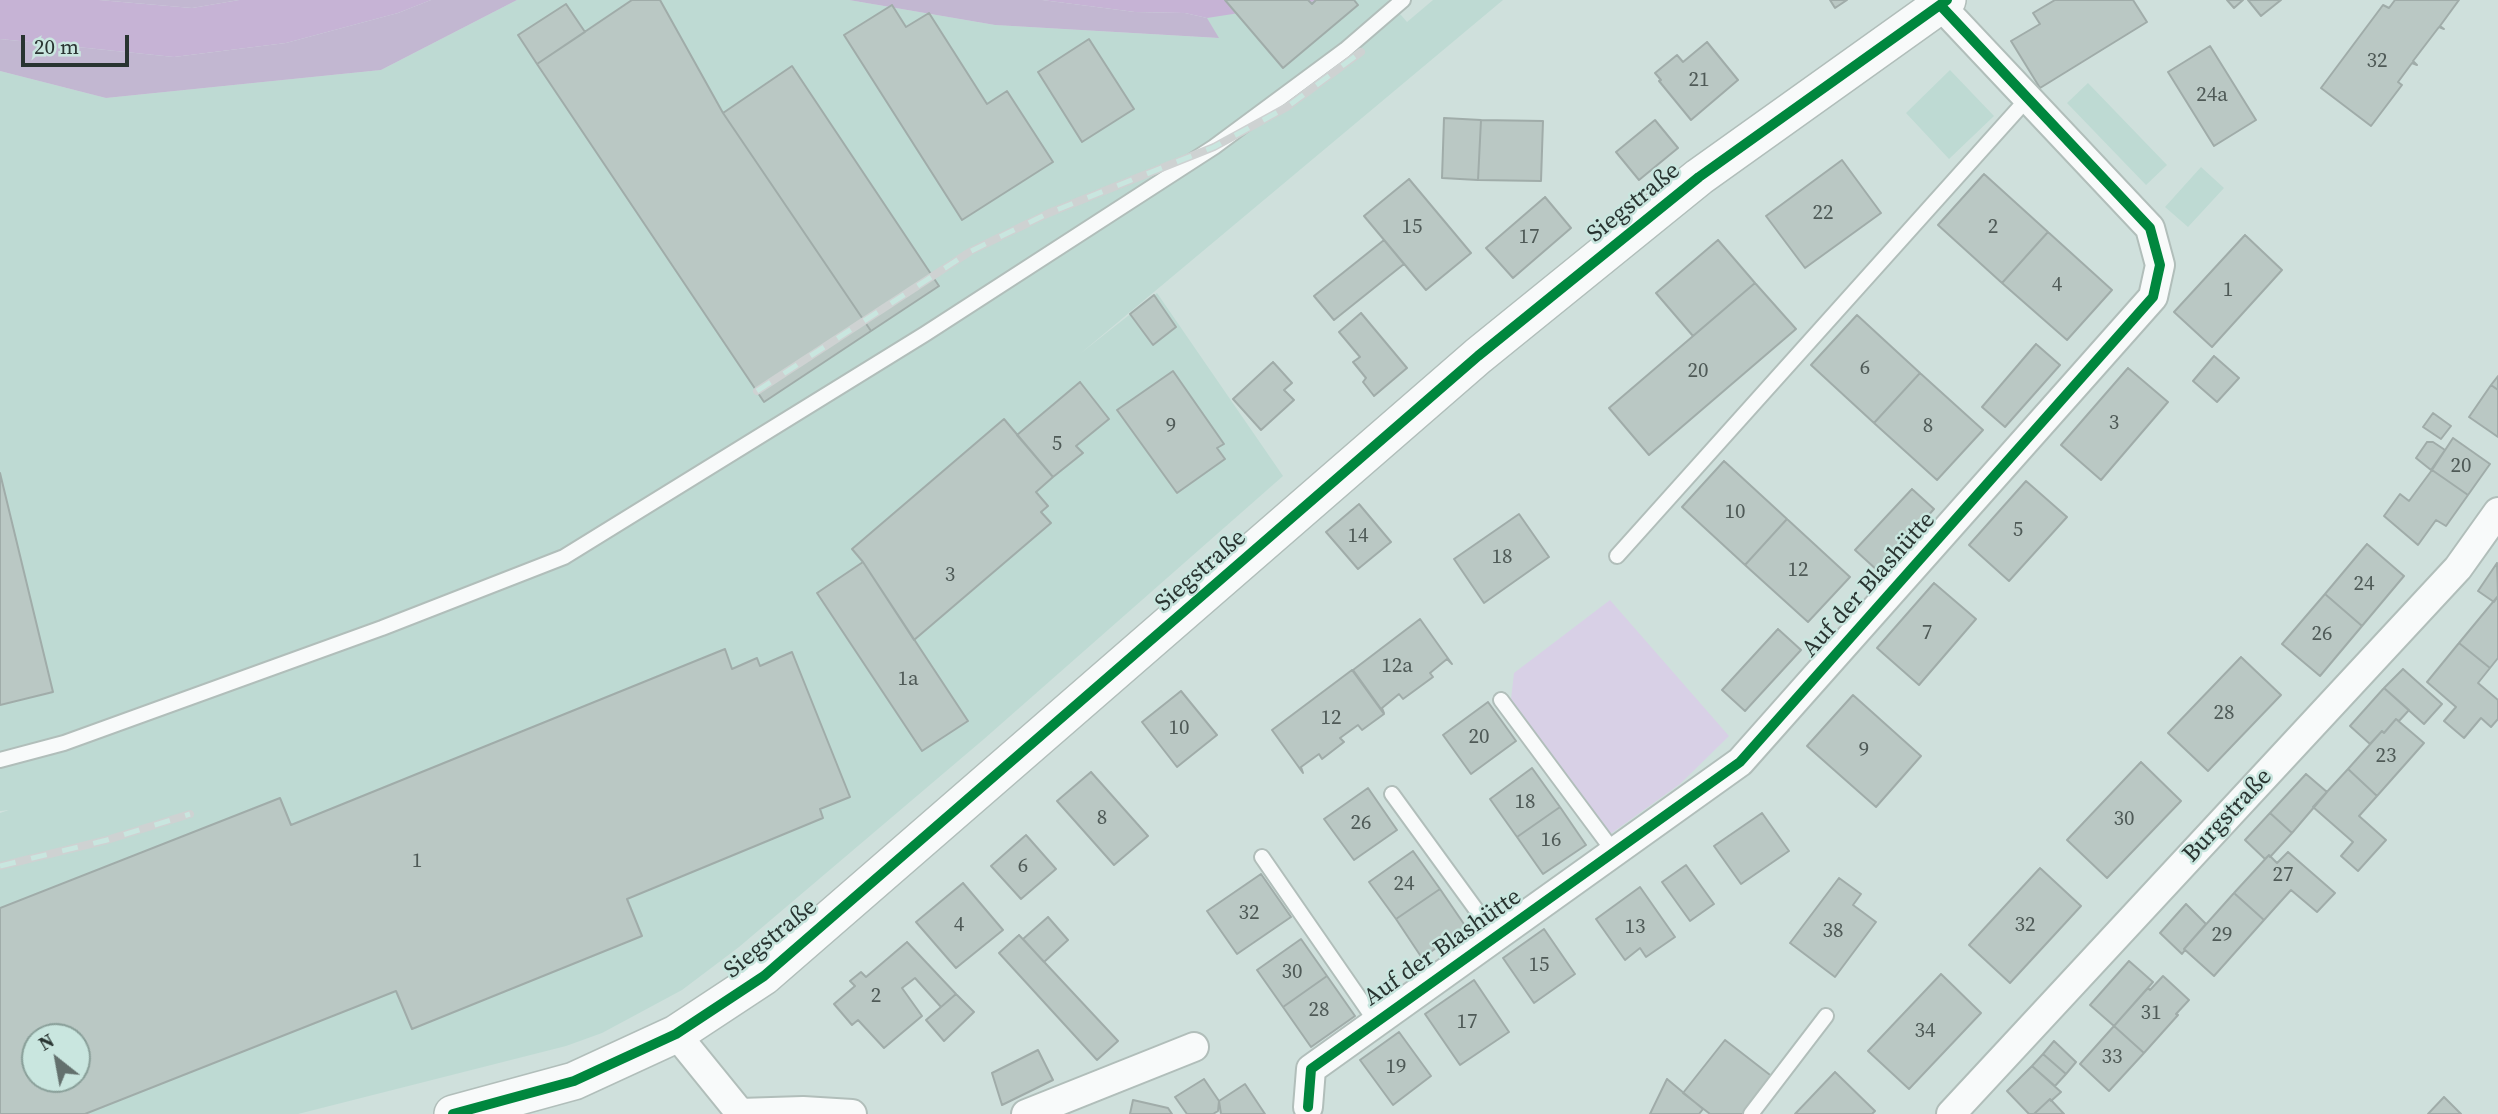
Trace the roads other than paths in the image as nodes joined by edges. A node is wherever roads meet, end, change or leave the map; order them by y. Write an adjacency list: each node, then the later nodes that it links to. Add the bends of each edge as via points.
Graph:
1 (1403, 0): 7 (lane, via 1345,50 1214,147 925,334 564,557 64,743)
2 (1943, 2): 3 (street, Auf der Blashütte); 14 (street, Siegstraße, via 1699,177 1510,331 764,976)
3 (2028, 98): 5 (lane); 9 (street, Auf der Blashütte, via 2150,228 2160,265 2153,298 1740,762)
4 (2498, 512): 22 (street, Burgstraße, via 2458,568)
5 (1617, 556)
6 (1501, 700): 9 (lane)
7 (0, 760)
8 (1392, 794): 11 (lane)
9 (1614, 852): 11 (street, Auf der Blashütte)
10 (1262, 857): 13 (lane)
11 (1496, 937): 13 (street, Auf der Blashütte)
12 (1826, 1016): 21 (lane)
13 (1376, 1022): 16 (street, Auf der Blashütte, via 1311,1069)
14 (676, 1034): 17 (street, Siegstraße, via 574,1081); 18 (street)
15 (1194, 1047): 20 (street)
16 (1308, 1107)
17 (453, 1114)
18 (740, 1114): 19 (street)
19 (852, 1114)
20 (1026, 1114)
21 (1751, 1114)
22 (1951, 1114)

